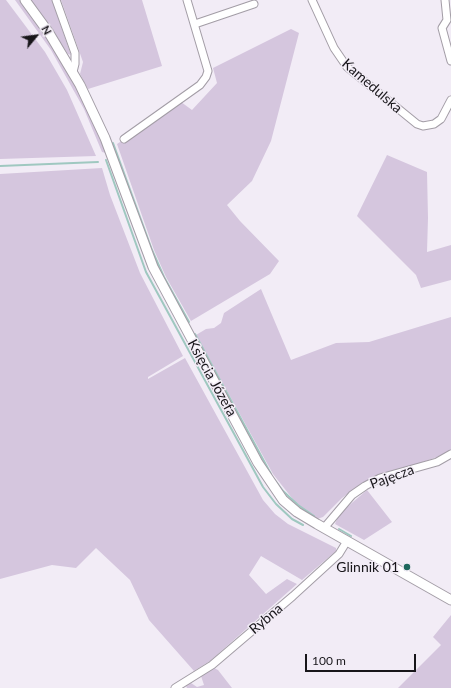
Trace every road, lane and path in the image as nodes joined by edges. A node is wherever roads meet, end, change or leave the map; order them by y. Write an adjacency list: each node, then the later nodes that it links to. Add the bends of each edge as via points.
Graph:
1 (25, 0): 9 (main road, Księcia Józefa)
2 (56, 0): 9 (street, Księcia Józefa, via 75,54)
3 (187, 0): 7 (street)
4 (312, 0): 10 (street, Kamedulska, via 334,48 346,67 417,124 434,124 441,119)
5 (445, 0): 8 (street, via 447,20 442,28)
6 (254, 4): 7 (street)
7 (195, 24): 11 (street, via 208,71 206,77 200,85)
8 (451, 62)
9 (73, 72): 13 (main road, Księcia Józefa, via 105,138 153,267 258,463 283,500 297,512)
10 (451, 100)
11 (124, 139)
12 (451, 454): 13 (street, Pajęcza, via 436,462 380,478 365,486 352,495)
13 (324, 528): 14 (main road, Księcia Józefa)
14 (348, 541): 15 (main road, Księcia Józefa); 16 (street, Rybna, via 339,554 212,665)
15 (451, 600)
16 (175, 688)

